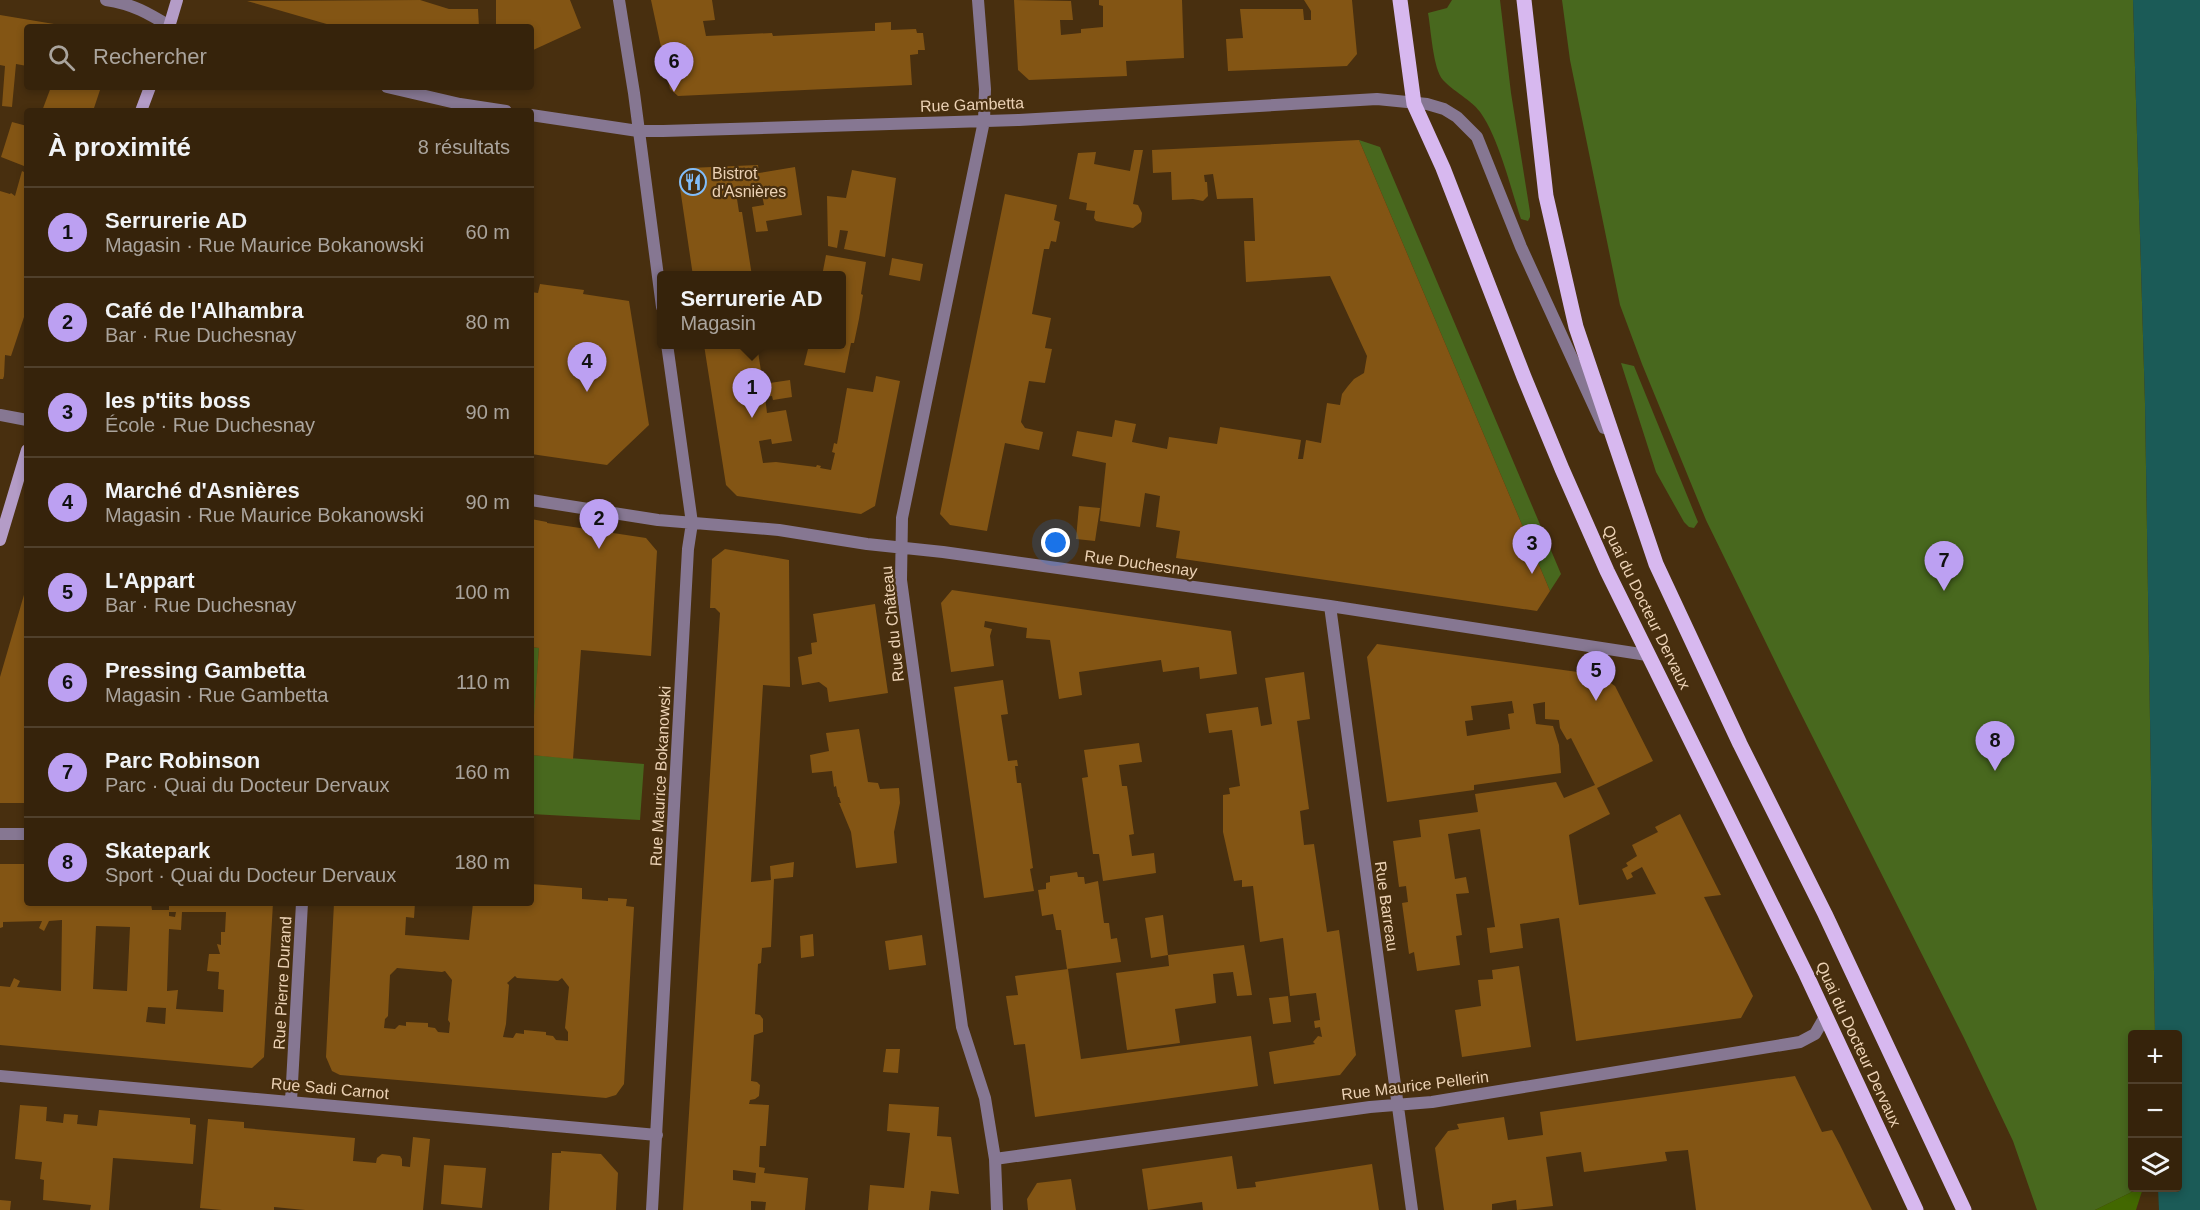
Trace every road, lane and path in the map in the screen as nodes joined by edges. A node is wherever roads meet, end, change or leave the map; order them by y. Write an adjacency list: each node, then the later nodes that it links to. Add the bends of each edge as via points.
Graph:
1 (106, 0): 7 (street, via 145,11)
2 (177, 0): 8 (main road)
3 (619, 0): 16 (street)
4 (978, 0): 15 (street, Rue du Château)
5 (1400, 0): 11 (main road, Quai du Docteur Dervaux)
6 (1524, 0): 22 (main road, via 1546,196 1576,327)
7 (165, 24)
8 (171, 24)
9 (149, 90): 12 (main road)
10 (400, 90): 13 (street)
11 (1414, 104): 15 (street, Rue Gambetta, via 1377,99); 22 (street, Rue Gambetta, via 1444,109 1477,137 1521,247); 28 (main road, Quai du Docteur Dervaux, via 1562,469)
12 (142, 108)
13 (486, 108)
14 (534, 115): 16 (street, Rue Gambetta)
15 (984, 121): 16 (street, Rue Gambetta); 26 (street, Rue du Château, via 902,518)
16 (639, 131): 17 (street)
17 (657, 271)
18 (668, 349): 24 (street, Rue Maurice Bokanowski)
19 (0, 415): 20 (street)
20 (24, 419)
21 (24, 460): 25 (main road)
22 (1626, 476): 42 (main road, via 1656,564)
23 (534, 500): 24 (street, Rue Duchesnay)
24 (692, 523): 26 (street, Rue Duchesnay, via 779,530); 36 (street, Rue Maurice Bokanowski)
25 (0, 540)
26 (901, 548): 27 (street, Rue Duchesnay); 37 (street, Rue du Château, via 901,580 962,1027 985,1098)
27 (1329, 606): 28 (street, Rue Duchesnay); 35 (street, Rue Barreau)
28 (1647, 655): 32 (main road, Quai du Docteur Dervaux)
29 (0, 834): 30 (street)
30 (24, 834)
31 (302, 906): 34 (street, Rue Pierre Durand)
32 (1826, 1015): 35 (street, Rue Maurice Pellerin, via 1815,1034 1800,1042 1432,1102); 41 (main road, Quai du Docteur Dervaux)
33 (0, 1076): 34 (street, Rue Sadi Carnot)
34 (291, 1101): 36 (street, Rue Sadi Carnot)
35 (1397, 1104): 37 (street, Rue Maurice Pellerin); 40 (street, Rue Barreau)
36 (657, 1135): 38 (street, Rue Maurice Bokanowski)
37 (995, 1159): 39 (street, Rue du Château)
38 (652, 1210)
39 (997, 1210)
40 (1412, 1210)
41 (1916, 1210)
42 (1964, 1210)

